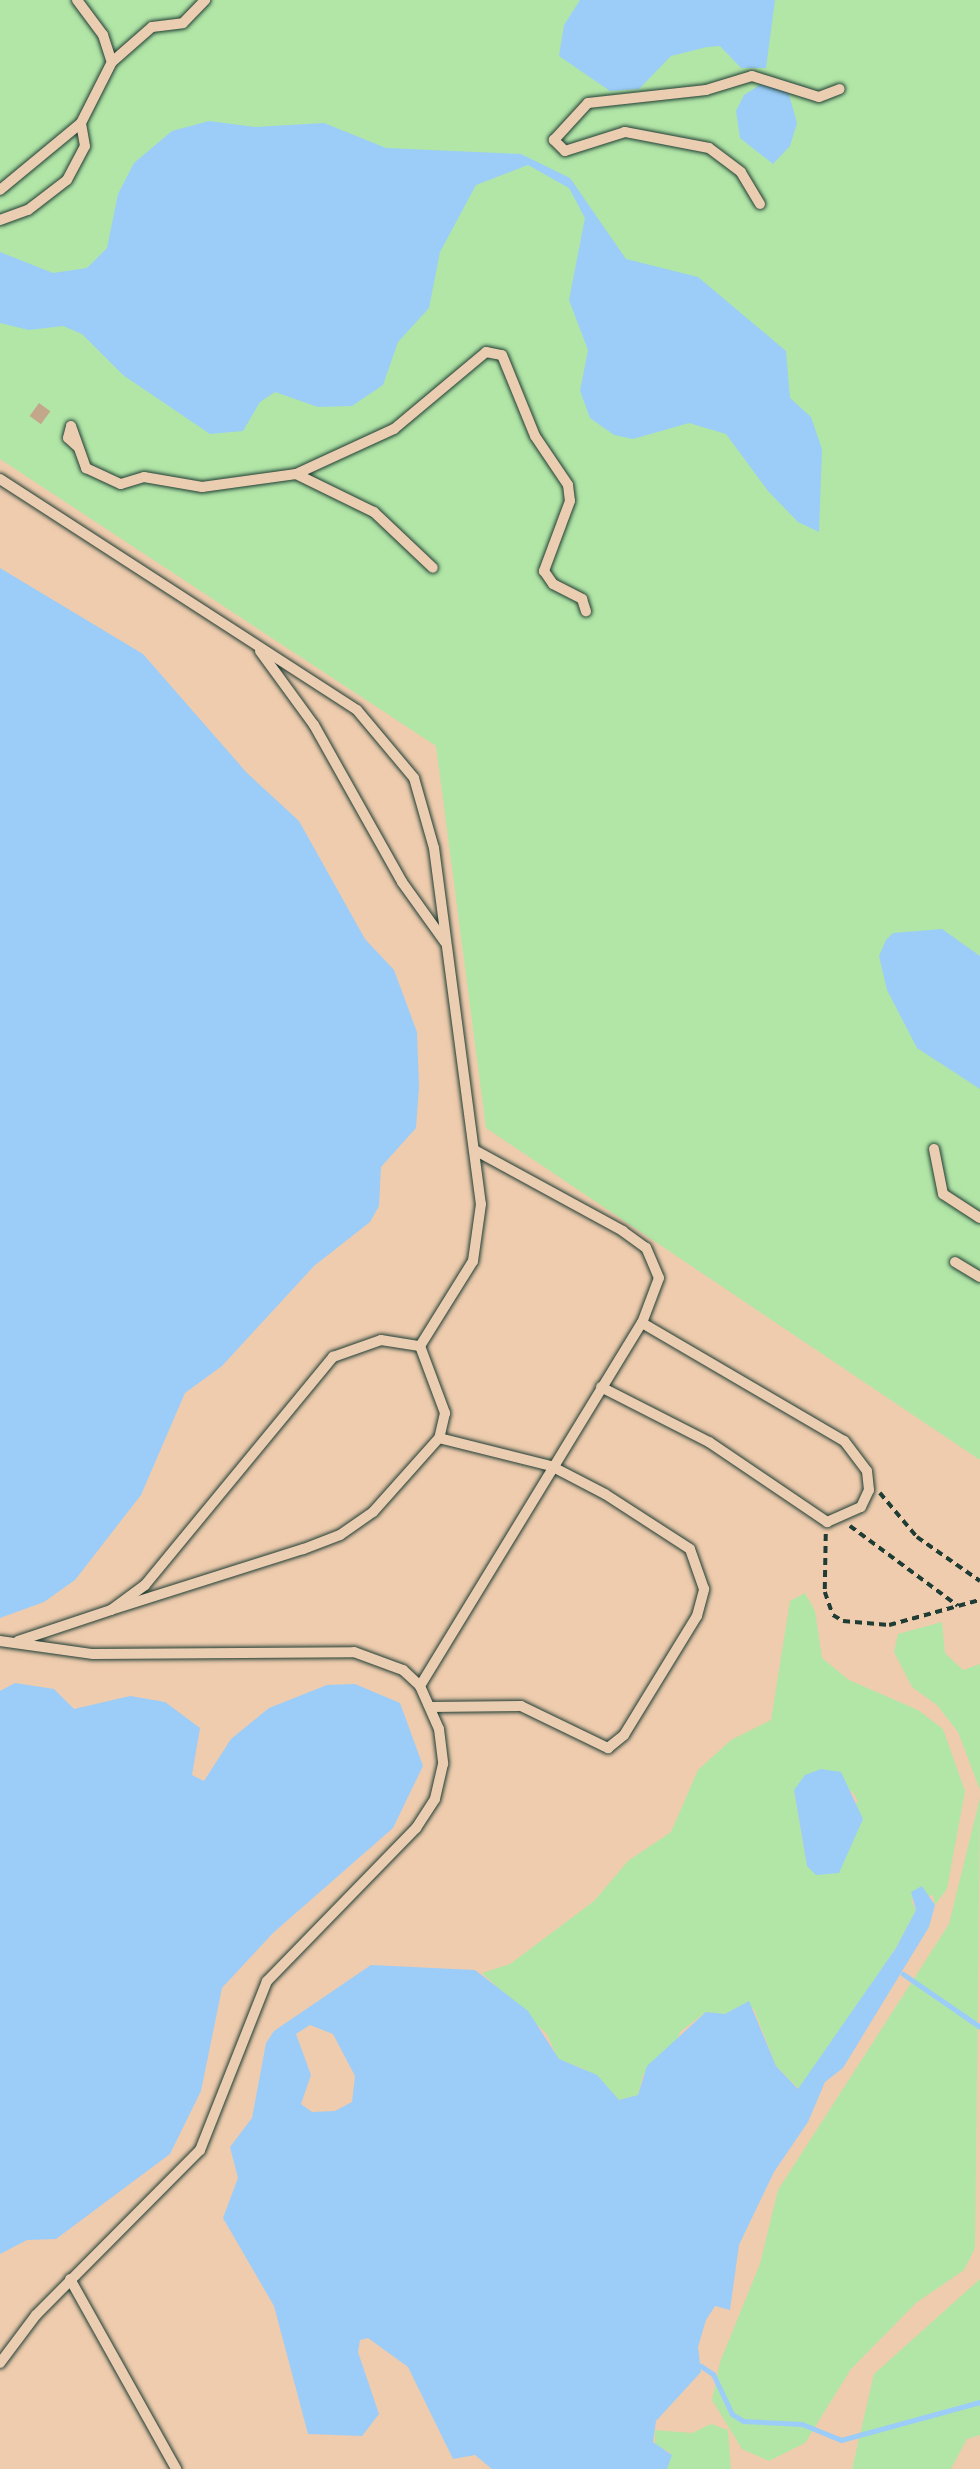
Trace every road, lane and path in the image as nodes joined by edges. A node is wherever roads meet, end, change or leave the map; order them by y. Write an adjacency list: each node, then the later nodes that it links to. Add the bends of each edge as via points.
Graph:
1 (77, 0): 3 (lane, via 103,34)
2 (205, 0): 3 (lane, via 183,23 152,27)
3 (113, 62): 5 (lane)
4 (840, 89): 7 (lane, via 819,97 752,76 706,90 588,103 554,140 565,151 625,132 709,148 741,172)
5 (81, 123): 6 (lane); 8 (lane, via 85,146 67,180 28,210)
6 (0, 190)
7 (761, 204)
8 (0, 220)
9 (77, 446): 10 (lane, via 86,468 121,484 144,477 202,487)
10 (296, 474): 12 (lane, via 374,512); 13 (lane, via 394,429 486,352 502,355 535,436 568,485 570,501 544,571 553,584 582,599)
11 (0, 479): 14 (lane)
12 (433, 568)
13 (586, 611)
14 (256, 645): 15 (lane, via 314,725 402,882); 15 (lane, via 357,710 414,778 435,848)
15 (447, 944): 17 (lane)
16 (934, 1149): 18 (lane, via 943,1194)
17 (476, 1151): 21 (lane, via 646,1248 659,1278); 22 (lane, via 480,1233 473,1261)
18 (980, 1218)
19 (955, 1262): 20 (lane)
20 (980, 1277)
21 (642, 1323): 23 (lane); 26 (lane, via 844,1441)
22 (420, 1346): 24 (lane, via 445,1413); 32 (lane, via 381,1340 333,1357 173,1555)
23 (601, 1387): 25 (lane); 28 (lane, via 709,1442)
24 (439, 1438): 25 (lane); 32 (lane, via 402,1487 340,1535)
25 (551, 1466): 35 (lane); 36 (lane, via 690,1549 704,1589 698,1616 624,1735 608,1748 521,1706)
26 (867, 1471): 27 (lane, via 869,1490 861,1507); 29 (path, via 902,1524)
27 (841, 1519): 28 (lane); 31 (path)
28 (827, 1521): 31 (path, via 824,1592 833,1615 852,1624 889,1625)
29 (980, 1581)
30 (980, 1600): 31 (path)
31 (958, 1606)
32 (111, 1610): 34 (lane)
33 (0, 1641): 34 (lane)
34 (15, 1643): 35 (lane, via 93,1654 354,1652 403,1670)
35 (420, 1686): 36 (lane)
36 (431, 1707): 37 (lane, via 443,1764 435,1799 387,1861 267,1981 200,2150)
37 (70, 2279): 38 (lane); 39 (lane)
38 (0, 2363)
39 (176, 2469)

